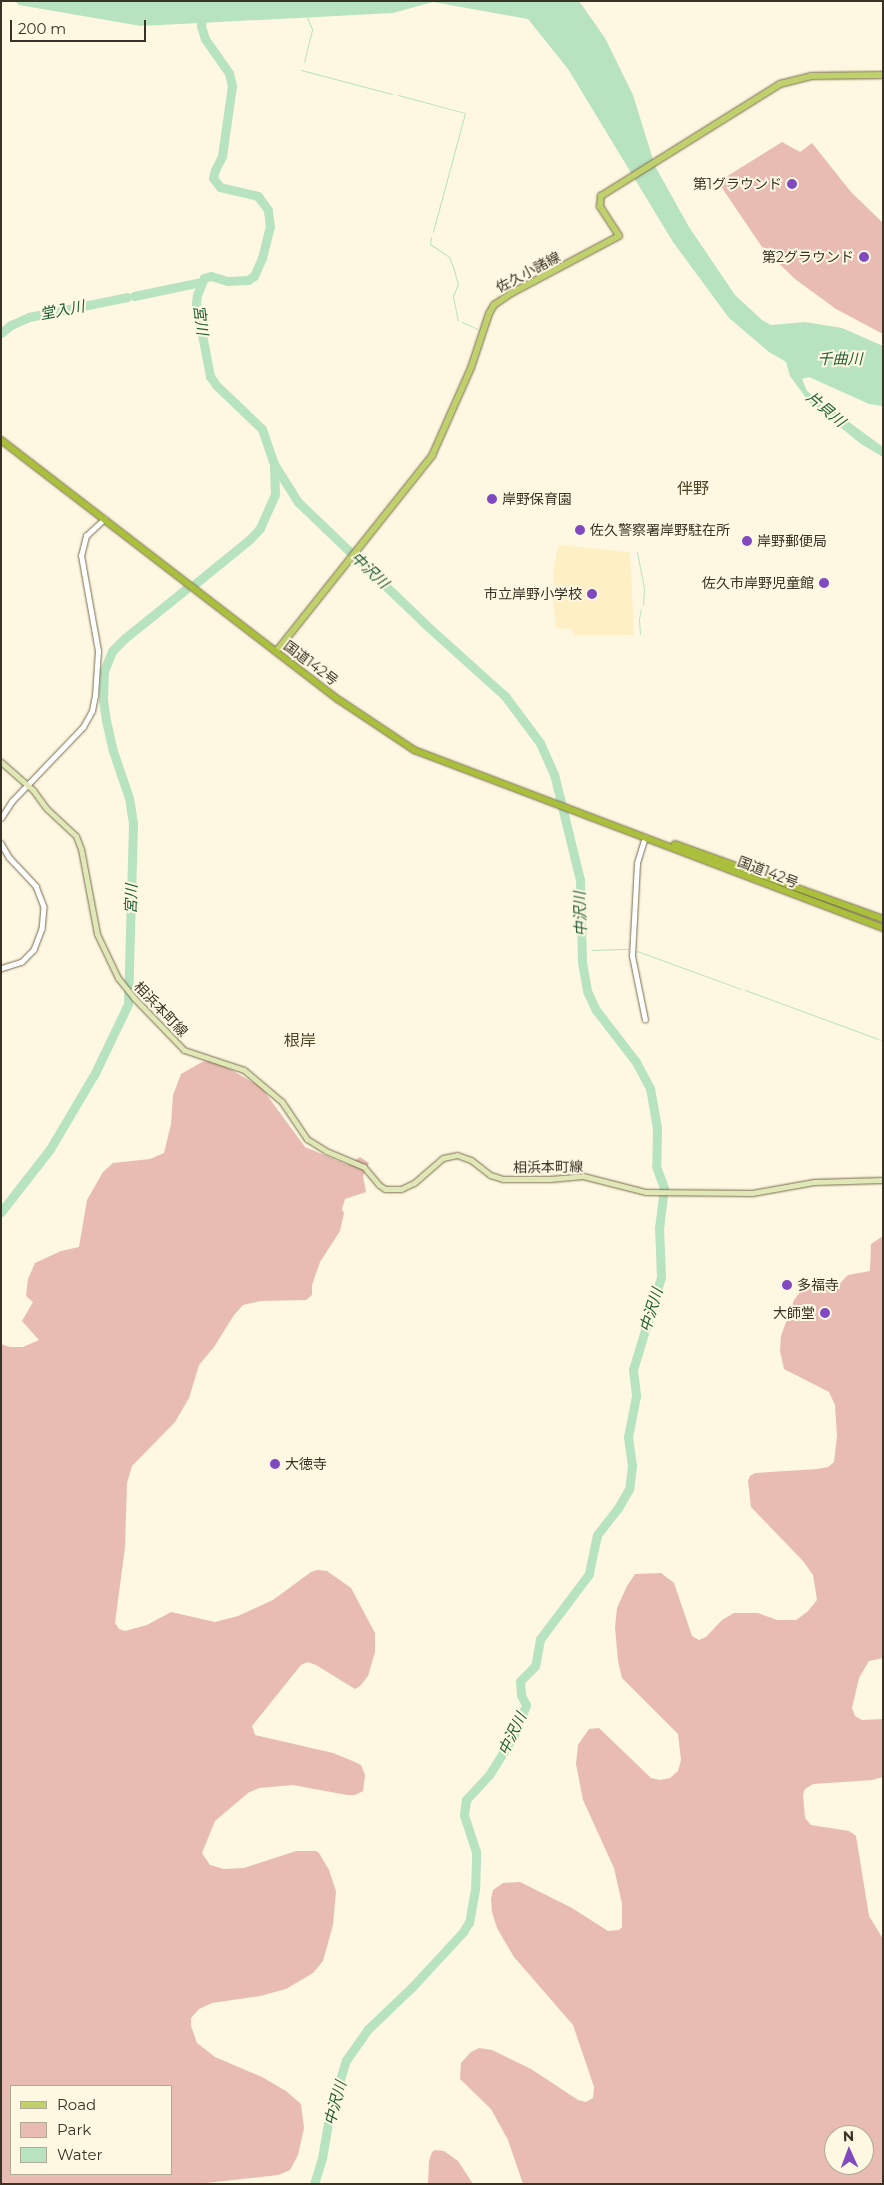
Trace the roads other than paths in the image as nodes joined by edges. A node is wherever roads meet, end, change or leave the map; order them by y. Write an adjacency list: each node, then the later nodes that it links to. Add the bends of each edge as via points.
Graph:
1 (883, 75): 4 (main road, 佐久小諸線, via 804,76 787,81 601,196 599,203 619,236 507,296 491,309 471,368 437,446 409,488)
2 (1, 440): 3 (highway, 国道142号)
3 (104, 519): 4 (highway, 国道142号); 6 (street, via 86,536 81,556 98,651 94,705 83,727)
4 (276, 652): 8 (highway, 国道142号, via 339,700 414,750)
5 (1, 762): 6 (main road, 相浜本町線)
6 (28, 785): 7 (street); 14 (main road, 相浜本町線, via 46,808 76,836 95,928 115,973 131,995 184,1050 244,1070 282,1102 307,1139 364,1167 385,1190 414,1183 443,1158 457,1155 503,1179 583,1176 637,1190 665,1192 752,1193 814,1182)
7 (1, 818)
8 (645, 837): 10 (highway, 国道142号, via 702,853); 11 (highway, 国道142号); 13 (street, via 636,863 632,956)
9 (1, 843): 12 (street, via 9,857 36,886 44,907 42,929 34,950 22,962)
10 (883, 919)
11 (883, 928)
12 (1, 970)
13 (645, 1020)
14 (883, 1180)

